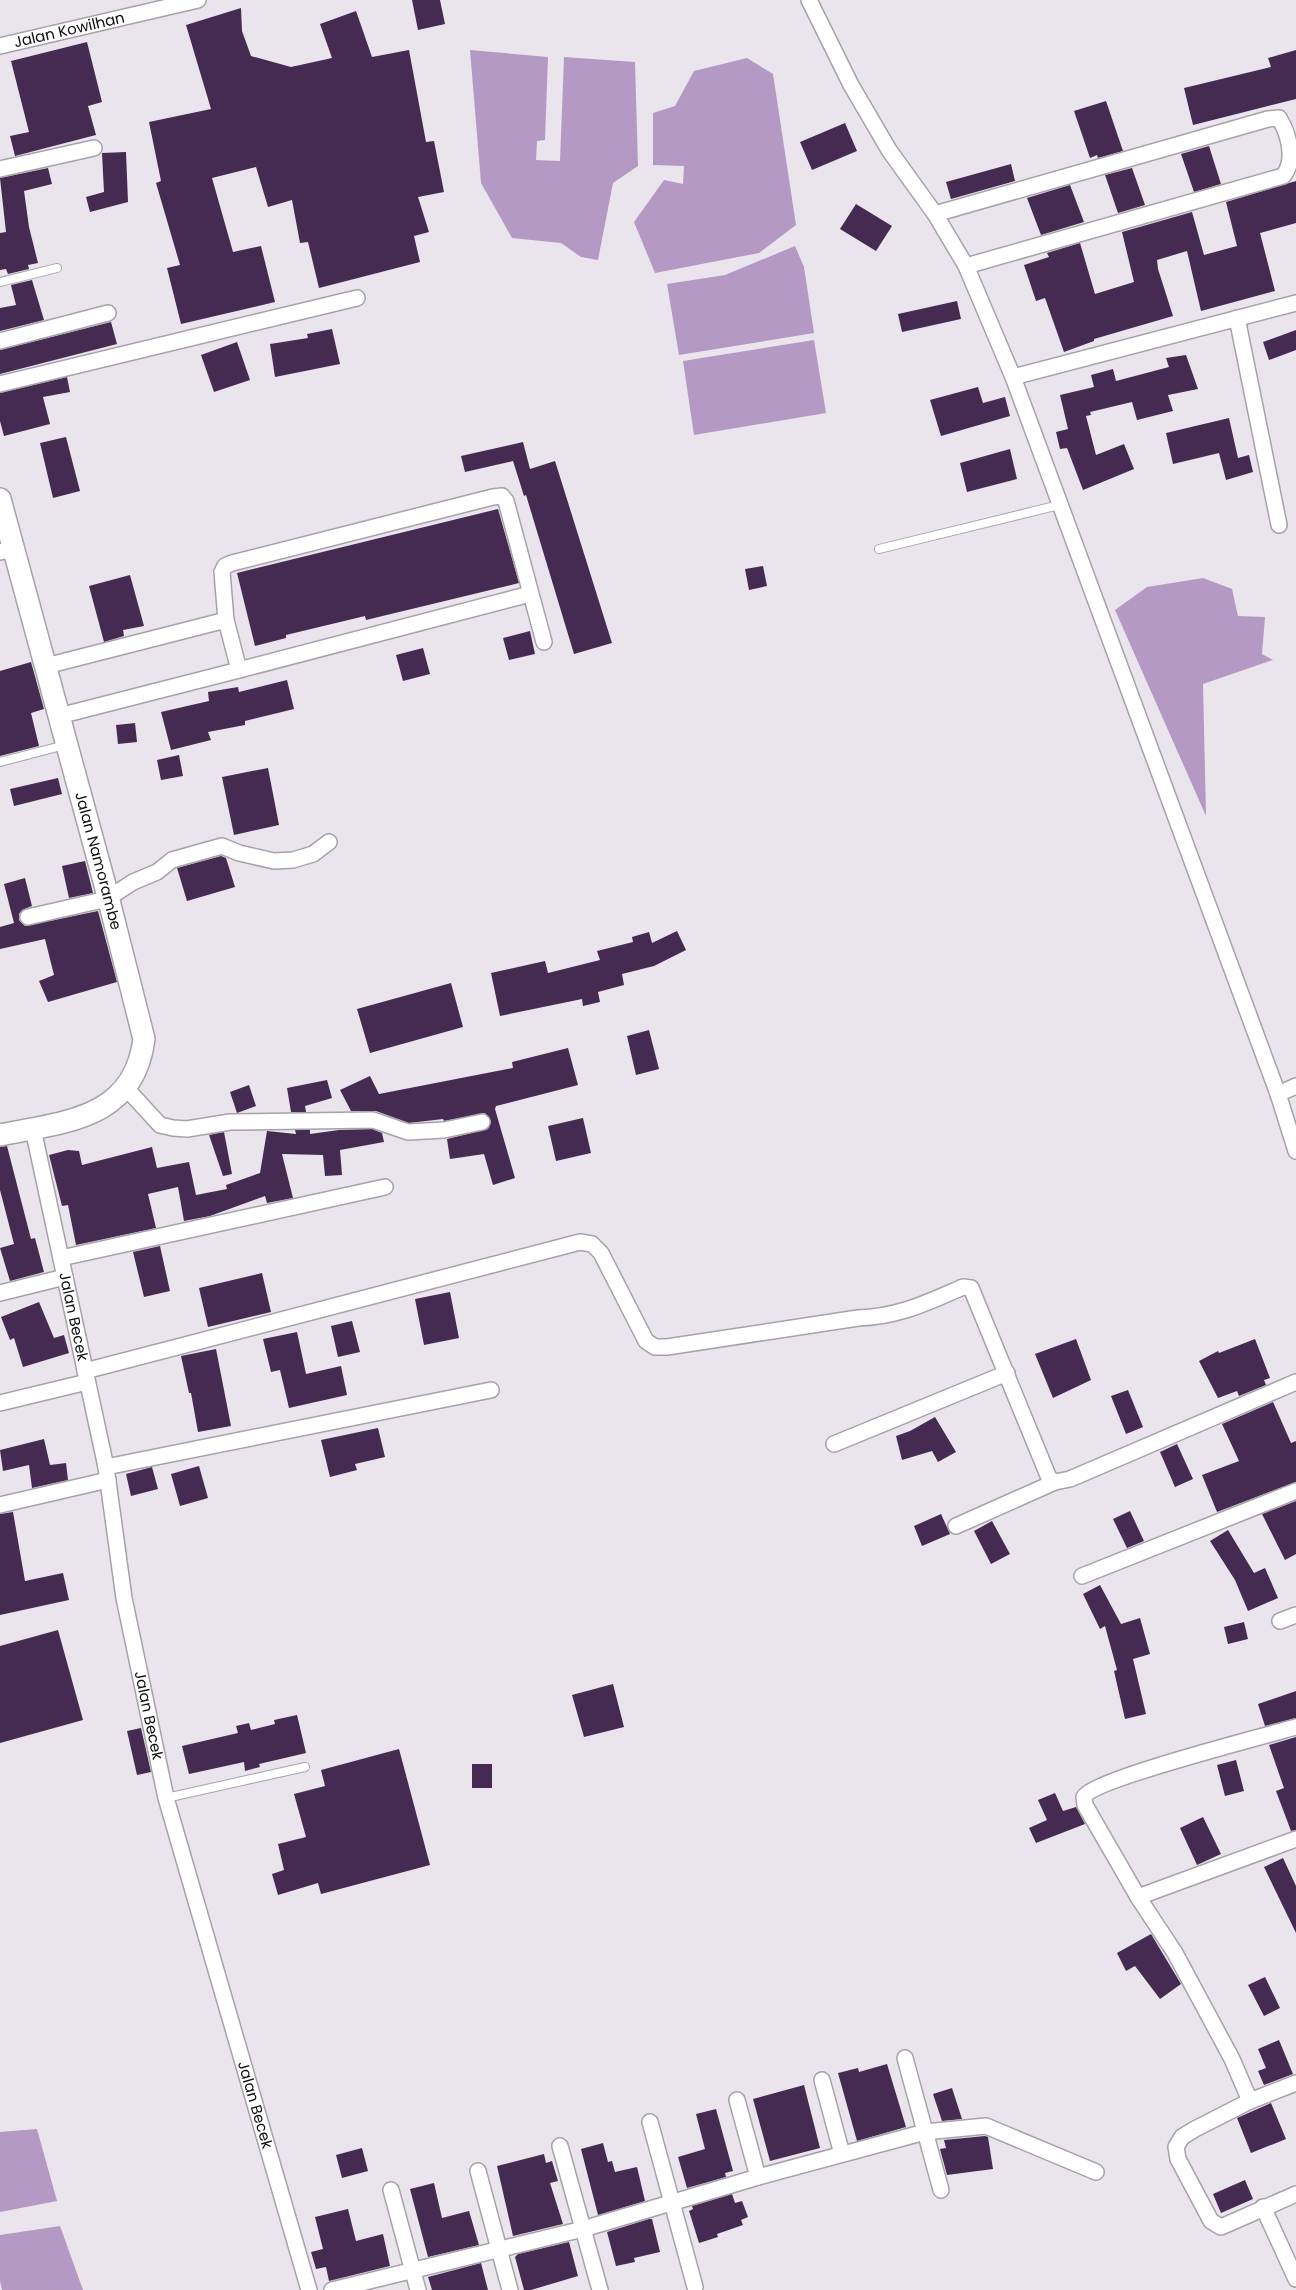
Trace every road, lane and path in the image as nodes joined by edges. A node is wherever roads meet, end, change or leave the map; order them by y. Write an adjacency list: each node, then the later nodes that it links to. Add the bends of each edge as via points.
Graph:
1 (198, 0): 3 (street, Jalan Kowilhan)
2 (809, 0): 6 (street, via 851,85 889,150)
3 (0, 46)
4 (94, 148): 5 (street)
5 (0, 169)
6 (935, 214): 7 (street); 7 (street, via 1268,119 1279,118 1285,128 1291,155 1290,169 1283,176)
7 (966, 266): 15 (street)
8 (56, 268): 9 (lane)
9 (0, 282)
10 (357, 298): 16 (street)
11 (1296, 303): 13 (street)
12 (108, 313): 14 (street)
13 (1237, 318): 15 (street); 19 (street)
14 (0, 342)
15 (1013, 378): 18 (street)
16 (0, 384)
17 (0, 500): 21 (main road, Jalan Namorambe)
18 (1059, 505): 20 (lane); 35 (street)
19 (1279, 525)
20 (879, 549)
21 (6, 550): 25 (main road, Jalan Namorambe)
22 (530, 594): 23 (street, via 502,496 225,566 222,572); 24 (street); 26 (street)
23 (226, 620): 25 (street); 26 (street)
24 (544, 642)
25 (46, 666): 27 (main road, Jalan Namorambe)
26 (239, 670): 27 (street)
27 (59, 716): 28 (main road, Jalan Namorambe)
28 (67, 745): 29 (lane); 31 (main road, Jalan Namorambe)
29 (0, 762)
30 (329, 842): 31 (street, via 313,854 292,860 259,859 222,846 190,854 172,860)
31 (108, 899): 32 (street); 34 (main road, Jalan Namorambe, via 144,1039 141,1060)
32 (28, 917)
33 (1296, 1086): 35 (street)
34 (126, 1088): 36 (street, via 160,1124 173,1128 230,1122 374,1120 408,1132 444,1130); 37 (main road, Jalan Namorambe, via 100,1109)
35 (1278, 1094): 39 (street)
36 (482, 1122)
37 (33, 1129): 38 (main road, Jalan Namorambe); 41 (street, Jalan Becek)
38 (0, 1135)
39 (1296, 1151)
40 (385, 1188): 41 (street)
41 (61, 1258): 42 (street, Jalan Becek)
42 (64, 1276): 43 (street); 45 (street, Jalan Becek)
43 (0, 1293)
44 (1007, 1373): 45 (street, via 976,1295 971,1288 963,1287 883,1318 858,1318 655,1347 646,1341 601,1253 592,1244 580,1242); 49 (street); 51 (street, via 1049,1478)
45 (86, 1377): 48 (street); 50 (street, Jalan Becek)
46 (1296, 1382): 51 (street, via 1070,1479)
47 (490, 1390): 50 (street)
48 (0, 1402)
49 (834, 1444)
50 (107, 1473): 53 (street); 60 (street, Jalan Becek, via 124,1598)
51 (1055, 1482): 54 (street)
52 (1296, 1492): 55 (street)
53 (0, 1505)
54 (956, 1526)
55 (1082, 1576)
56 (1296, 1615): 57 (street)
57 (1280, 1621)
58 (1296, 1727): 62 (street, via 1142,1772 1086,1793 1085,1805)
59 (305, 1767): 60 (lane)
60 (166, 1798): 85 (street, Jalan Becek)
61 (1296, 1839): 62 (street)
62 (1138, 1897): 67 (street, via 1175,1952 1232,2059)
63 (905, 2058): 69 (street)
64 (822, 2080): 71 (street)
65 (1296, 2082): 67 (street)
66 (736, 2100): 74 (street)
67 (1250, 2101): 79 (street, via 1182,2136 1176,2146 1178,2159 1211,2221 1221,2227)
68 (650, 2122): 78 (street)
69 (925, 2132): 71 (street); 73 (street, via 986,2126); 76 (street)
70 (560, 2146): 80 (street)
71 (842, 2154): 74 (street)
72 (478, 2171): 81 (street)
73 (1096, 2172)
74 (758, 2177): 78 (street)
75 (391, 2190): 82 (street)
76 (941, 2190)
77 (1296, 2194): 79 (street)
78 (671, 2203): 80 (street); 84 (street)
79 (1263, 2207): 83 (street)
80 (583, 2229): 81 (street); 89 (street)
81 (499, 2250): 82 (street); 88 (street)
82 (413, 2272): 86 (street); 87 (street)
83 (1296, 2279)
84 (695, 2287)
85 (309, 2290)
86 (332, 2290)
87 (418, 2290)
88 (510, 2290)
89 (600, 2290)

